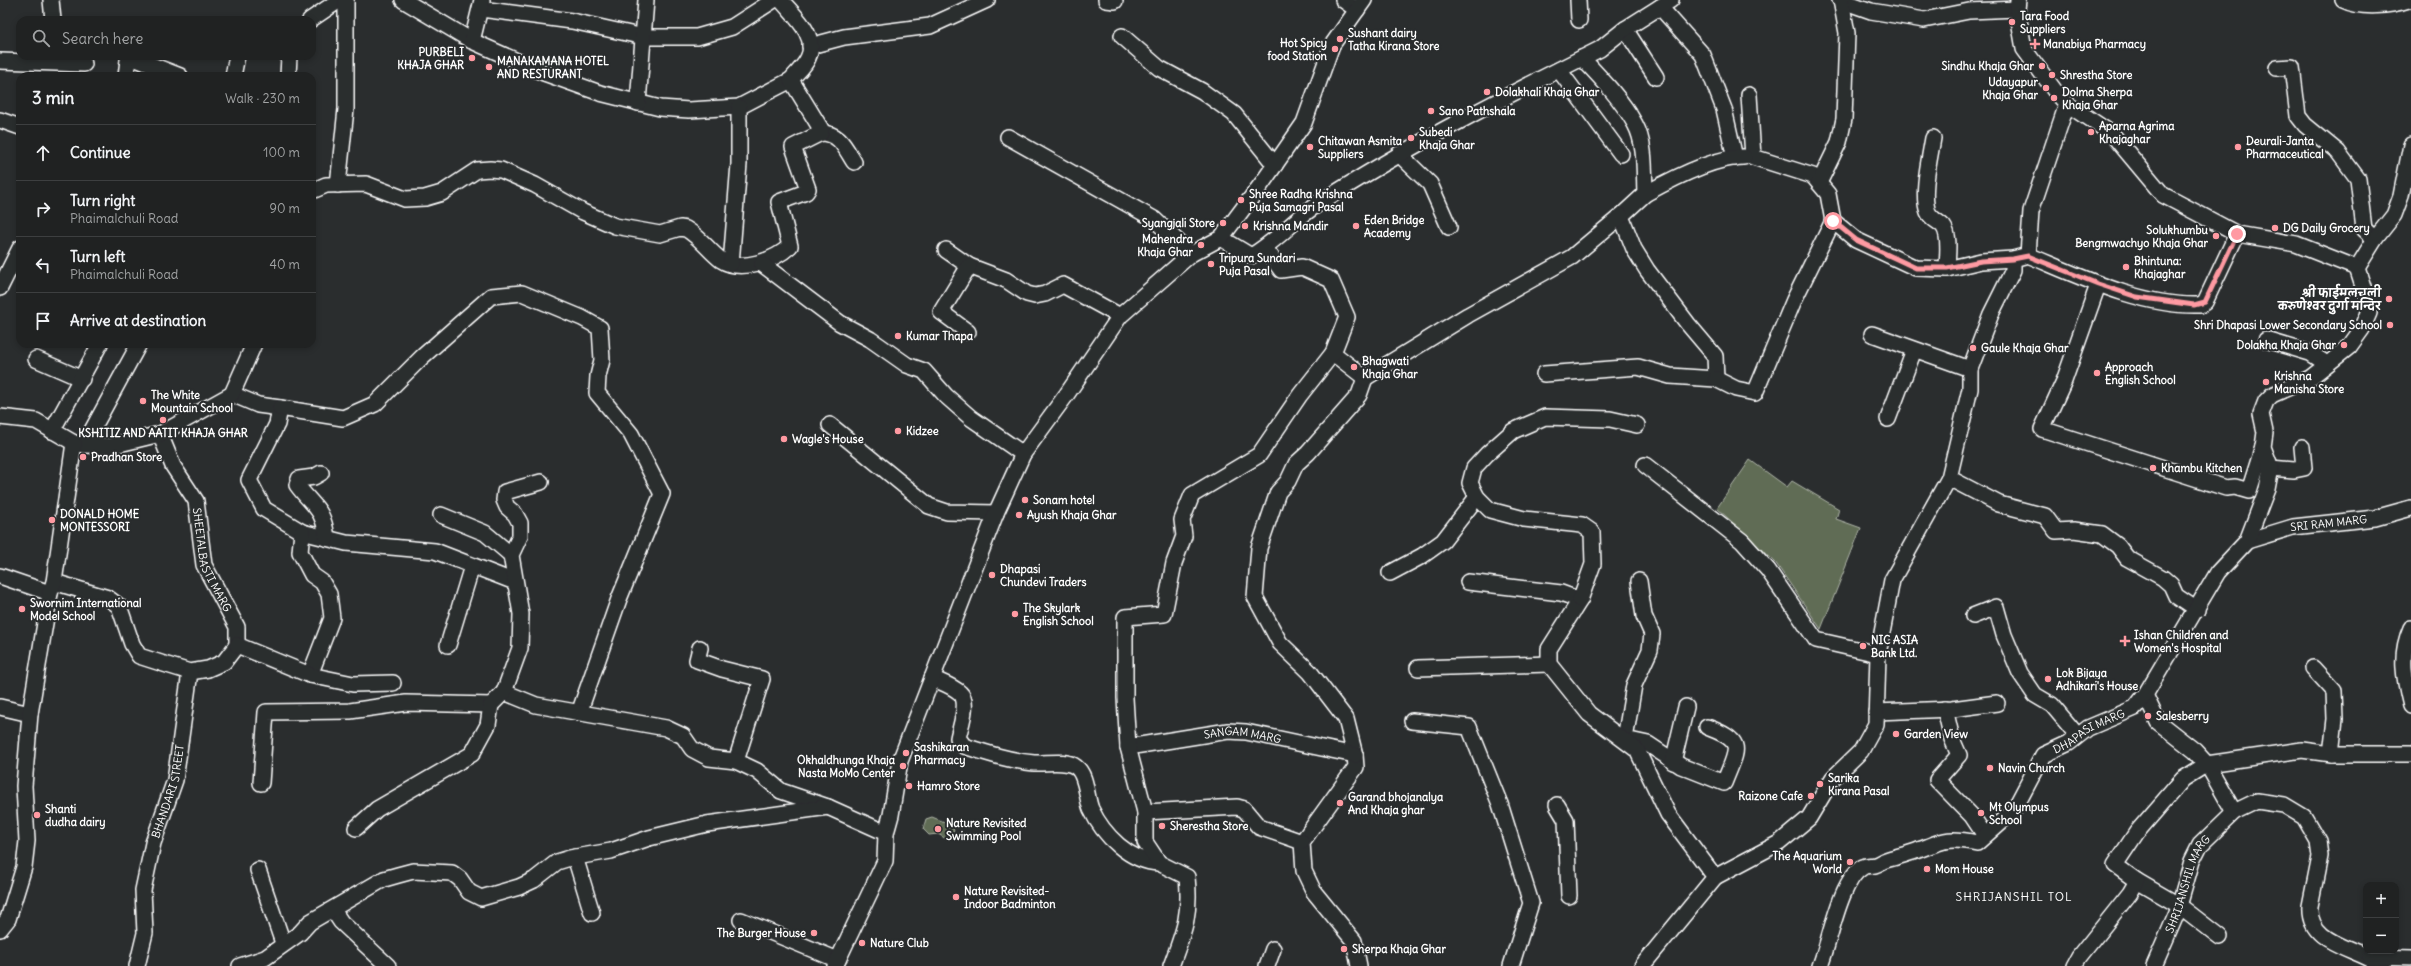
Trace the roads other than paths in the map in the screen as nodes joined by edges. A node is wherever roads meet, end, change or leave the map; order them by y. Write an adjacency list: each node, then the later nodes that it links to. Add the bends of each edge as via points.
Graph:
1 (51, 0): 17 (street)
2 (346, 0): 18 (street, via 338,1); 58 (street, via 346,109)
3 (403, 0): 23 (street)
4 (646, 0): 22 (street)
5 (774, 0): 22 (street, via 732,27 697,37)
6 (781, 0): 24 (street, via 807,31)
7 (987, 0): 24 (street, via 930,26 844,37)
8 (1343, 0): 16 (street)
9 (1578, 0): 19 (street)
10 (1840, 0): 15 (street, via 1871,11 1924,20); 57 (street, via 1847,33 1844,119 1839,142)
11 (2343, 0): 12 (street, via 2356,5 2399,3)
12 (2409, 0)
13 (482, 4): 22 (street); 23 (street)
14 (1665, 4): 20 (street); 54 (street, via 1703,55 1724,109)
15 (2017, 4): 43 (street, via 2024,49)
16 (1360, 5): 56 (street, via 1332,45 1304,123)
17 (52, 16)
18 (316, 16)
19 (1579, 20)
20 (1625, 30): 25 (street, via 1600,49); 39 (street)
21 (1122, 36): 56 (street, via 1159,68 1202,91 1234,114)
22 (644, 37): 42 (street)
23 (472, 41): 42 (street, via 544,73 600,93)
24 (810, 46): 40 (street, via 808,58)
25 (1582, 58): 34 (street); 60 (street, via 1604,82 1635,124 1644,156)
26 (128, 60): 35 (street)
27 (139, 60): 36 (street)
28 (236, 60): 37 (street)
29 (289, 60): 38 (street)
30 (0, 61): 32 (street)
31 (84, 64): 32 (street)
32 (51, 65)
33 (2277, 68): 67 (street, via 2292,67 2298,116 2305,126 2338,152 2358,179 2364,229)
34 (1559, 70): 51 (street); 52 (street)
35 (126, 72)
36 (170, 72)
37 (234, 72)
38 (288, 72)
39 (1656, 77)
40 (791, 80): 44 (street); 47 (street)
41 (1749, 96): 53 (street)
42 (638, 103): 44 (street, via 689,110)
43 (2067, 104): 65 (street, via 2112,134 2163,195); 72 (street, via 2031,211)
44 (739, 107): 74 (street, via 739,147)
45 (0, 120): 46 (street)
46 (16, 126)
47 (821, 133): 55 (street, via 830,133 838,138); 75 (street, via 794,147 808,189 779,202 790,246)
48 (1008, 137): 70 (street, via 1154,219)
49 (1933, 138): 77 (street, via 1926,192 1928,212 1943,227 1946,235)
50 (2411, 145): 61 (street)
51 (1399, 154): 64 (street, via 1430,184); 68 (street, via 1296,218)
52 (1621, 154)
53 (1753, 157): 54 (street); 57 (street, via 1813,176)
54 (1735, 158): 60 (street, via 1674,178)
55 (854, 162)
56 (1275, 165): 66 (street)
57 (1819, 183): 63 (street, via 1828,194)
58 (338, 185): 59 (street, via 326,185); 74 (street, via 366,184 405,199 425,198 442,193 477,170 501,170 615,226 660,234 680,228 686,229 722,260)
59 (316, 189)
60 (1645, 194): 62 (street)
61 (2406, 196): 67 (street)
62 (1621, 216): 94 (street, via 1572,257 1468,315); 96 (street, via 1634,249 1647,270 1716,356)
63 (1833, 221): 77 (street, via 1856,240 1916,268); 96 (street, via 1794,300 1763,380 1755,393 1736,389)
64 (1449, 227)
65 (2237, 234): 78 (street, via 2296,244); 79 (street, via 2205,302 2200,305 2137,297)
66 (1221, 238): 68 (street, via 1251,256); 70 (street)
67 (2375, 239): 78 (street)
68 (1265, 248): 89 (street, via 1281,270 1302,266 1330,280 1347,317)
69 (946, 250): 76 (street)
70 (1191, 254): 81 (street)
71 (16, 256): 80 (street)
72 (2028, 256): 73 (street); 79 (street)
73 (2013, 259): 77 (street, via 1981,261); 92 (street, via 2013,270 1990,314)
74 (731, 264): 75 (street)
75 (762, 264): 108 (street, via 840,323 870,339 907,365 924,371 946,396 971,418)
76 (969, 266): 81 (street, via 1006,280 1027,294 1035,296 1063,285); 82 (street, via 941,312)
77 (1947, 268)
78 (2357, 268): 91 (street, via 2369,313 2362,329 2349,347)
79 (2098, 284): 106 (street, via 2064,381 2042,429 2226,488 2235,487 2249,491)
80 (0, 288)
81 (1120, 316): 108 (street)
82 (968, 332)
83 (1872, 334): 88 (street)
84 (2266, 340): 91 (street, via 2310,353)
85 (98, 348): 95 (street)
86 (137, 348): 105 (street)
87 (252, 348): 97 (street)
88 (1914, 350): 92 (street); 100 (street)
89 (1333, 353): 94 (street); 159 (street, via 1300,395 1259,455 1192,495 1182,520 1184,536 1174,563 1164,614 1125,617)
90 (36, 359): 95 (street)
91 (2327, 364): 106 (street, via 2310,378 2272,394 2266,401 2261,414 2265,432)
92 (1970, 370): 112 (street, via 1970,389)
93 (1544, 374): 96 (street, via 1638,367 1670,376)
94 (1365, 378): 162 (street, via 1359,394 1296,464 1288,481 1278,492 1259,548 1255,597 1280,643 1310,672 1346,719)
95 (82, 379): 103 (street)
96 (1716, 379)
97 (232, 394): 98 (street, via 258,405); 104 (street)
98 (280, 408): 118 (street, via 277,424 249,480 264,509); 153 (street, via 343,418 375,404 422,357 491,296 522,293 600,328 602,360 597,393 632,434 662,494 620,599)
99 (0, 417): 103 (street, via 36,421)
100 (1888, 419)
101 (830, 425): 116 (street, via 929,506 947,512)
102 (1637, 425): 114 (street, via 1610,419 1545,417 1513,432 1474,468 1470,483)
103 (52, 432): 105 (street)
104 (160, 434): 105 (street, via 111,446); 133 (street, SHEETALBASTI MARG, via 173,466 196,501 204,565 237,627)
105 (79, 444): 128 (street)
106 (2262, 447): 110 (street)
107 (2302, 447): 110 (street, via 2304,468)
108 (1023, 454): 116 (street)
109 (1645, 465): 136 (street, via 1742,541 1768,570 1816,640)
110 (2271, 468): 120 (street, via 2267,489)
111 (321, 473): 119 (street, via 298,480 296,485 308,501 321,512)
112 (1949, 478): 130 (street, via 1999,504 2045,516 2056,531 2074,530 2102,534 2118,546 2127,558 2171,585 2176,596); 136 (street, via 1892,580)
113 (541, 482): 121 (street, via 505,492 504,500 507,507 520,523 520,536)
114 (1478, 498): 123 (street, via 1443,540 1422,556); 129 (street, via 1490,510 1524,519 1582,525 1592,532 1593,564)
115 (2411, 508): 120 (street, SRI RAM MARG, via 2375,518 2293,527)
116 (996, 513): 142 (street)
117 (441, 515): 121 (street, via 485,533)
118 (302, 532): 119 (street); 141 (street, via 300,552 312,575 322,582 329,594 332,618)
119 (327, 538): 122 (street, via 346,543 435,551)
120 (2247, 541): 130 (street, DHAPASI MARG, via 2218,572)
121 (511, 555): 126 (street)
122 (472, 566): 126 (street); 134 (street)
123 (1390, 573)
124 (0, 576): 128 (street)
125 (1639, 581): 158 (street, via 1644,616 1652,634 1650,650 1634,685)
126 (515, 582): 144 (street, via 521,614 520,648)
127 (1468, 582): 129 (street, via 1562,593)
128 (52, 588): 140 (street, via 108,598 119,606 132,644 139,656); 154 (street)
129 (1580, 600): 137 (street, via 1549,649)
130 (2197, 610): 145 (street, DHAPASI MARG)
131 (1973, 616): 157 (street, via 1996,607 2004,635 2020,673 2035,695 2052,705)
132 (2411, 628): 149 (street, via 2405,641 2402,663)
133 (237, 645): 140 (street, via 224,662 208,669); 141 (street)
134 (448, 645)
135 (700, 648): 163 (street, via 697,660 762,679)
136 (1878, 654): 152 (street)
137 (1549, 664): 138 (street); 158 (street, via 1589,714)
138 (1418, 668)
139 (2313, 668): 160 (street, via 2334,691 2335,719)
140 (190, 672): 193 (street, BHANDARI STREET, via 175,780 153,843 143,890 145,933)
141 (310, 675): 143 (street, via 353,684)
142 (932, 678): 172 (street, via 900,761); 176 (street, via 960,693 963,698 958,738 964,746 1034,763 1069,763 1076,766 1081,772 1091,809 1108,836 1146,862)
143 (393, 683)
144 (504, 692): 147 (street); 153 (street, via 536,705)
145 (2146, 695): 157 (street, DHAPASI MARG, via 2135,708); 165 (street, via 2158,722 2195,750)
146 (1996, 702): 151 (street)
147 (491, 705): 166 (street, via 406,703 350,711 266,712); 171 (street, via 488,725 472,754 377,809)
148 (0, 706): 154 (street)
149 (2411, 706)
150 (1686, 707): 164 (street)
151 (1945, 709): 152 (street); 173 (street, via 1952,739 1959,755 1937,780 1972,816)
152 (1876, 712): 178 (street, via 1876,724 1861,750 1833,778 1809,818 1779,843)
153 (579, 713): 163 (street, via 666,728 683,736 692,749 710,758)
154 (30, 714): 185 (street, via 24,786 27,841 24,867 8,919)
155 (1412, 722): 199 (street, via 1469,727 1500,804 1531,903)
156 (1707, 727): 164 (street, via 1727,735 1737,750 1724,783)
157 (2077, 735): 173 (street, DHAPASI MARG, via 2069,743 2043,755 2014,810)
158 (1625, 739): 164 (street, via 1648,744); 178 (street, via 1644,760 1668,814)
159 (1128, 747): 162 (street, SANGAM MARG, via 1228,731 1246,732); 169 (street)
160 (2331, 754): 161 (street); 165 (street, via 2302,750)
161 (2411, 754)
162 (1355, 755): 174 (street, via 1356,767)
163 (736, 761): 168 (street, via 757,771 781,791)
164 (1673, 762)
165 (2207, 764): 170 (street); 179 (street, via 2183,779 2137,832 2115,866)
166 (261, 782)
167 (1557, 805): 180 (street, via 1566,820)
168 (828, 807): 172 (street); 175 (street, via 707,824 649,838 611,851)
169 (1145, 812): 174 (street, via 1236,807 1244,809 1259,827); 176 (street, via 1145,842)
170 (2234, 812): 181 (street, SHRIJANSHIL MARG, via 2200,844 2192,861); 190 (street, via 2256,801 2284,805 2304,817 2318,841 2320,856 2310,906 2314,929 2337,945)
171 (356, 828)
172 (886, 833): 192 (street, via 885,861)
173 (1984, 834): 201 (street, DHAPASI MARG, via 1977,843 1955,838 1939,840 1913,852 1875,865 1864,866 1853,875 1838,906)
174 (1302, 842): 198 (street, via 1304,871 1314,892 1354,941)
175 (575, 857): 182 (street, via 557,862 534,880 519,887 481,898 469,892 452,873 413,871 384,879); 183 (street)
176 (1159, 863): 196 (street, via 1187,877 1190,902 1187,926)
177 (258, 870): 187 (street)
178 (1715, 877): 200 (street)
179 (2137, 881): 181 (street); 202 (street)
180 (1569, 896)
181 (2180, 906): 186 (street); 203 (street, SHRIJANSHIL MARG)
182 (333, 910): 187 (street, via 310,922 300,933); 195 (street, via 341,922)
183 (592, 913)
184 (741, 920): 192 (street)
185 (0, 928)
186 (2220, 937)
187 (284, 943): 191 (street)
188 (1273, 949): 197 (street)
189 (2411, 958): 190 (street)
190 (2376, 961)
191 (270, 962): 194 (street)
192 (836, 963)
193 (138, 966)
194 (240, 966)
195 (388, 966)
196 (1171, 966)
197 (1267, 966)
198 (1359, 966)
199 (1511, 966)
200 (1642, 966)
201 (1820, 966)
202 (2074, 966)
203 (2154, 966)

